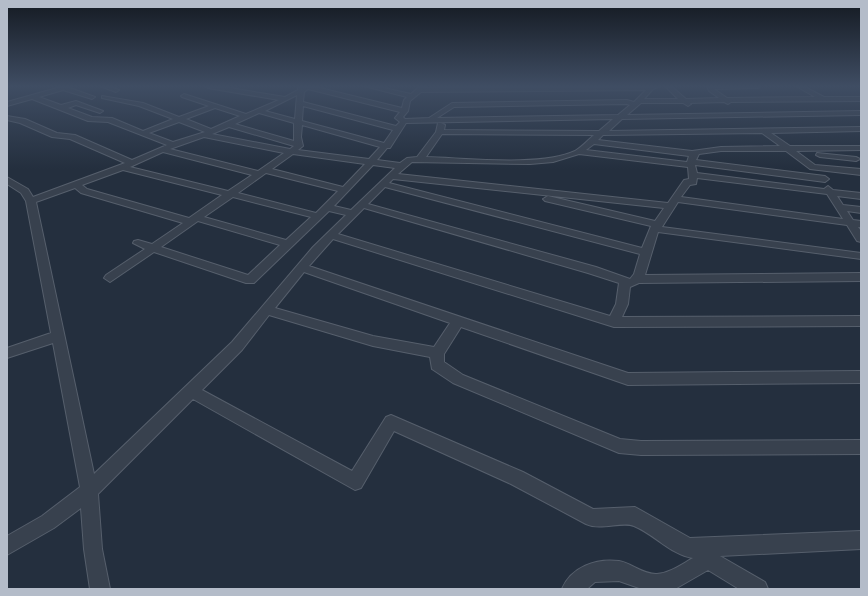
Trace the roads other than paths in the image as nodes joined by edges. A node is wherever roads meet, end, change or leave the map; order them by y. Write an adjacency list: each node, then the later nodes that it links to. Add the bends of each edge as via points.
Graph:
1 (76, 114): 34 (street, via 91,119 109,120)
2 (165, 114): 22 (street)
3 (195, 114): 22 (street)
4 (239, 114): 18 (street)
5 (251, 114): 18 (street)
6 (269, 114): 25 (street)
7 (299, 114): 25 (street)
8 (342, 114): 29 (street)
9 (404, 114): 27 (street)
10 (438, 114): 23 (street)
11 (518, 114): 21 (street)
12 (599, 114): 21 (street)
13 (623, 114): 37 (street)
14 (682, 114): 19 (street)
15 (700, 114): 19 (street)
16 (848, 114): 17 (street); 26 (street)
17 (744, 115): 19 (street); 32 (street)
18 (246, 116): 28 (street)
19 (702, 116): 31 (street)
20 (7, 118): 50 (street, via 22,121 55,135 72,137)
21 (520, 119): 24 (street); 36 (street)
22 (180, 120): 34 (street); 35 (street)
23 (431, 120): 24 (street); 27 (street)
24 (441, 120): 33 (street)
25 (298, 121): 40 (street); 41 (street)
26 (861, 121)
27 (400, 123): 29 (street); 29 (street, via 392,118); 40 (street)
28 (227, 124): 35 (street); 41 (street)
29 (385, 125)
30 (861, 129): 32 (street)
31 (719, 131): 32 (street); 37 (street); 43 (street)
32 (764, 131): 45 (street)
33 (440, 132): 36 (street); 47 (street)
34 (143, 133): 39 (street)
35 (207, 133): 39 (street); 41 (street, via 272,149)
36 (527, 133): 37 (street)
37 (601, 133): 38 (street)
38 (591, 141): 46 (street); 51 (street)
39 (173, 146): 44 (street)
40 (386, 146): 49 (street)
41 (295, 148): 49 (street); 55 (street)
42 (861, 148): 45 (street)
43 (739, 149): 45 (street); 51 (street, via 722,149)
44 (163, 150): 50 (street); 55 (street)
45 (790, 151): 48 (street); 54 (street, via 813,167)
46 (578, 152): 47 (street, via 554,160 530,162); 51 (street)
47 (420, 159): 52 (street, via 410,160)
48 (856, 159)
49 (371, 162): 52 (street); 62 (street)
50 (132, 163): 53 (street)
51 (693, 164): 57 (street); 63 (street); 67 (street, via 693,182 687,182)
52 (402, 166): 59 (street)
53 (122, 167): 60 (street); 64 (street)
54 (819, 168): 56 (street); 57 (street)
55 (262, 172): 62 (street); 64 (street)
56 (859, 172)
57 (825, 179): 63 (street)
58 (7, 180): 66 (street, via 25,191)
59 (387, 180): 61 (street); 68 (street); 83 (street)
60 (77, 185): 66 (street); 74 (street, via 84,191)
61 (500, 188): 67 (street); 77 (street)
62 (344, 190): 70 (street)
63 (830, 192): 65 (street); 69 (street)
64 (231, 194): 73 (street); 74 (street)
65 (861, 196)
66 (31, 201): 93 (street)
67 (673, 202): 75 (street); 77 (street)
68 (362, 205): 72 (street); 88 (street)
69 (840, 206): 71 (street); 75 (street)
70 (326, 207): 72 (street); 73 (street)
71 (861, 210)
72 (353, 214): 78 (street)
73 (317, 216): 81 (street)
74 (194, 220): 81 (street); 82 (street)
75 (850, 222): 76 (street); 79 (street)
76 (861, 224)
77 (656, 227): 83 (street); 84 (street)
78 (332, 235): 85 (street); 92 (street)
79 (861, 239)
80 (138, 243): 82 (street)
81 (287, 244): 82 (street, via 250,280)
82 (154, 248): 87 (street)
83 (645, 252): 88 (street, via 639,275)
84 (861, 256)
85 (302, 268): 89 (street); 90 (street)
86 (861, 277): 88 (street)
87 (110, 278)
88 (633, 281): 92 (street, via 624,284 622,304)
89 (267, 310): 95 (street, via 343,333 420,352); 97 (street, via 237,346)
90 (458, 321): 95 (street); 96 (street, via 628,378)
91 (861, 321): 92 (street)
92 (614, 322)
93 (58, 336): 94 (street); 99 (street)
94 (7, 353)
95 (437, 353): 98 (street, via 437,366 458,379 619,446)
96 (861, 377)
97 (190, 391): 99 (street); 102 (street, via 355,482 391,422 517,478 592,518 635,516)
98 (861, 447)
99 (89, 491): 101 (street, via 48,522); 104 (street, via 93,549)
100 (861, 540): 102 (street)
101 (7, 546)
102 (688, 548): 103 (street)
103 (708, 560): 105 (street, via 670,581 655,584 619,571 591,572); 106 (street)
104 (100, 589)
105 (572, 589)
106 (758, 589)

